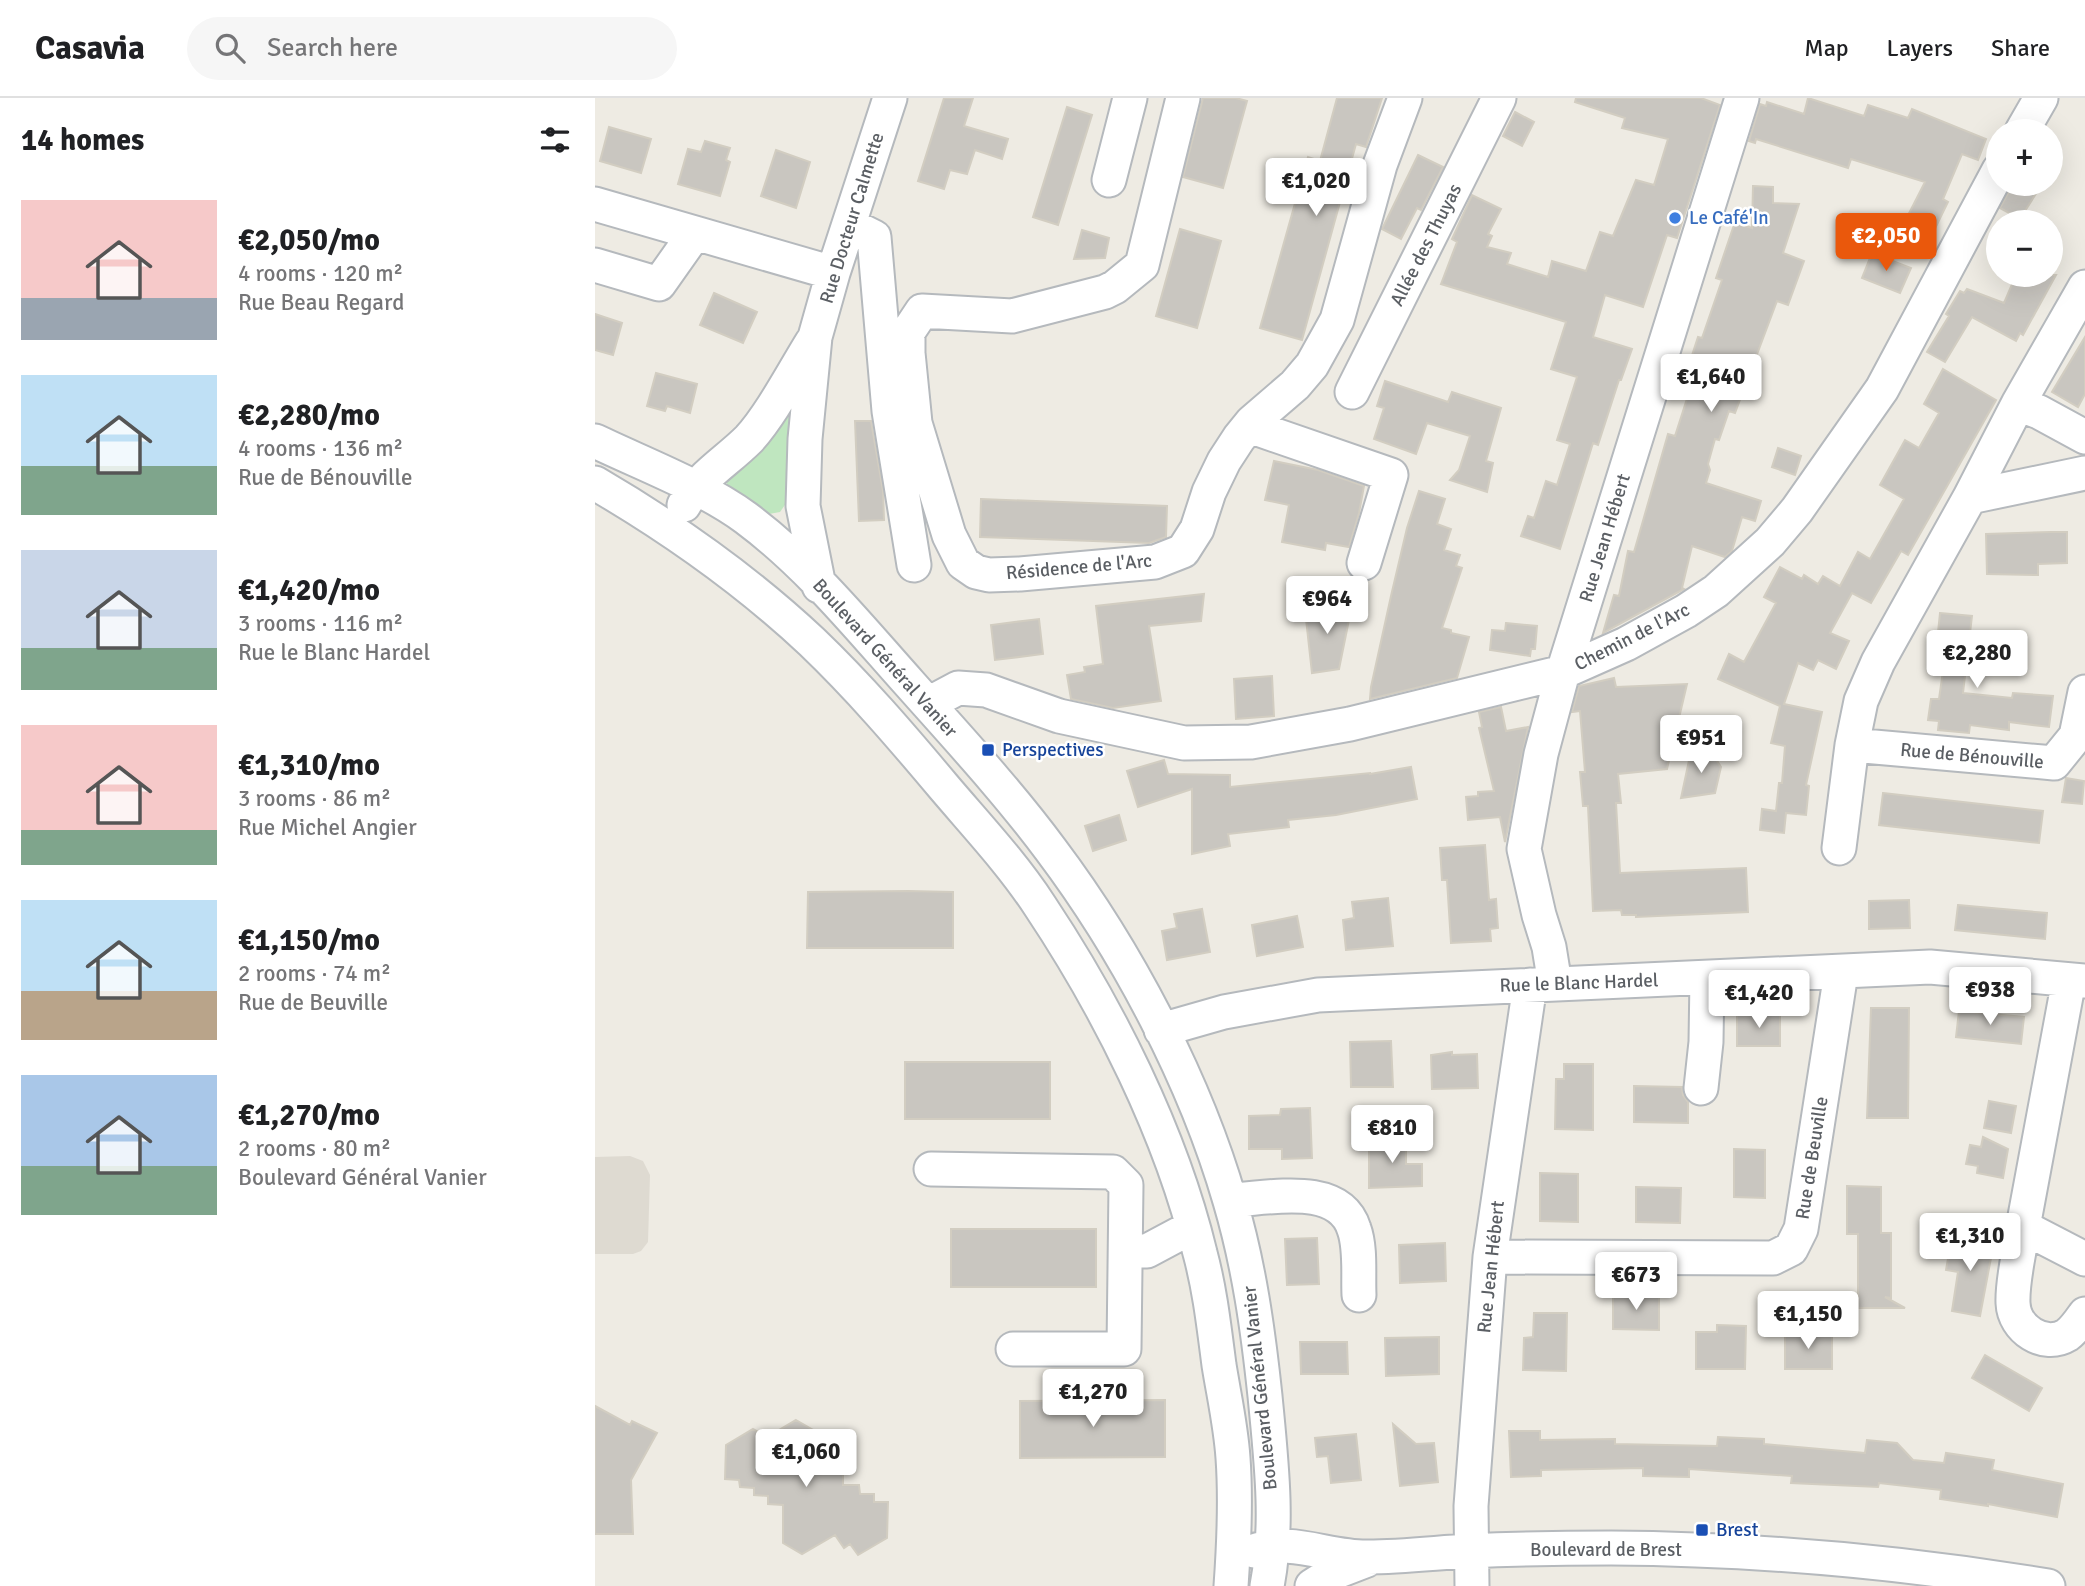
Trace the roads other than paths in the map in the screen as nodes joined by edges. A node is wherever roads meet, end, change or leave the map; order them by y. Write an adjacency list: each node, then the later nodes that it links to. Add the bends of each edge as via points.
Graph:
1 (890, 98): 12 (street, Rue Docteur Calmette)
2 (1130, 98): 9 (street)
3 (1183, 98): 20 (street, Résidence de l'Arc, via 1142,265 1105,292 1012,316 922,311 908,332 915,423 949,535 963,564 989,575 1155,562 1183,551 1197,529 1224,461)
4 (1405, 98): 20 (street, Résidence de l'Arc, via 1380,165 1338,320 1312,365)
5 (1499, 98): 18 (street, Allée des Thuyas)
6 (1741, 98): 32 (street, Rue Jean Hébert)
7 (2041, 98): 8 (street)
8 (2029, 119)
9 (1109, 180)
10 (1986, 194): 32 (street, Chemin de l'Arc, via 1882,389 1770,542 1716,591 1686,611)
11 (595, 204): 13 (street)
12 (850, 225): 15 (street, Rue Docteur Calmette); 29 (street, via 874,237 889,411)
13 (695, 233): 14 (street, via 659,284); 15 (street)
14 (595, 265)
15 (833, 273): 17 (street, Rue Docteur Calmette)
16 (2085, 287): 19 (street)
17 (815, 337): 25 (street, Rue Docteur Calmette, via 750,438); 30 (street, Rue Docteur Calmette, via 803,506)
18 (1352, 393)
19 (2018, 404): 21 (street); 26 (street)
20 (1249, 426): 28 (street, via 1391,475)
21 (2085, 437)
22 (595, 441): 25 (street, Boulevard Général Vanier)
23 (2085, 472): 26 (street)
24 (595, 483): 27 (street, Boulevard Général Vanier)
25 (694, 488): 27 (street, Rue Docteur Calmette, via 681,514); 30 (street, Boulevard Général Vanier, via 768,535)
26 (1970, 497): 35 (street, via 1878,662 1861,701)
27 (683, 539): 31 (street, Boulevard Général Vanier)
28 (1364, 563)
29 (914, 565)
30 (819, 584): 31 (street, via 818,598 805,614 796,620); 34 (street, Boulevard Général Vanier)
31 (782, 616): 45 (street, Boulevard Général Vanier, via 882,714 1039,904 1129,1060 1172,1163)
32 (1563, 672): 34 (street, Chemin de l'Arc, via 1350,724 1251,741 1184,743 1059,716 986,690 958,688); 40 (street, Rue Jean Hébert, via 1541,754 1524,849 1549,947)
33 (2085, 692): 35 (street, Rue de Bénouville, via 2076,736 2054,764)
34 (928, 704): 41 (street, Boulevard Général Vanier, via 1051,850 1121,956)
35 (1852, 746): 36 (street)
36 (1839, 848)
37 (1841, 972): 38 (street, Rue le Blanc Hardel); 39 (street, Rue le Blanc Hardel, via 1930,967); 48 (street, Rue de Beuville, via 1801,1230 1791,1249 1773,1258)
38 (1707, 978): 40 (street, Rue le Blanc Hardel); 42 (street)
39 (2077, 981): 46 (street)
40 (1542, 984): 41 (street, Rue le Blanc Hardel, via 1318,995 1224,1012); 48 (street, Rue Jean Hébert)
41 (1161, 1030): 44 (street, Boulevard Général Vanier)
42 (1701, 1088)
43 (930, 1169): 47 (street, via 1113,1172 1126,1185)
44 (1230, 1200): 50 (street, via 1304,1195 1329,1201 1346,1213 1354,1228); 53 (street, Boulevard Général Vanier, via 1255,1320)
45 (1192, 1227): 47 (street, via 1147,1251); 59 (street, Boulevard Général Vanier, via 1211,1300 1233,1458)
46 (2023, 1227): 49 (street); 51 (street, via 2013,1303 2016,1319 2040,1339 2054,1340 2069,1334)
47 (1126, 1250): 52 (street, via 1124,1349)
48 (1490, 1256): 56 (street, Rue Jean Hébert)
49 (2085, 1259)
50 (1359, 1295)
51 (2085, 1314)
52 (1013, 1349)
53 (1273, 1508): 54 (street, Boulevard Général Vanier); 55 (street, via 1283,1537)
54 (1272, 1545): 55 (street); 59 (street, via 1247,1554); 60 (street, Boulevard Général Vanier)
55 (1308, 1550): 57 (street)
56 (1471, 1551): 57 (street, Boulevard de Brest); 58 (street, Boulevard de Brest, via 1758,1551 1869,1561); 62 (street, Rue Jean Hébert)
57 (1372, 1557): 61 (street)
58 (1977, 1580): 63 (street, Boulevard de Brest)
59 (1232, 1581)
60 (1267, 1586)
61 (1312, 1586)
62 (1472, 1586)
63 (2048, 1586)

